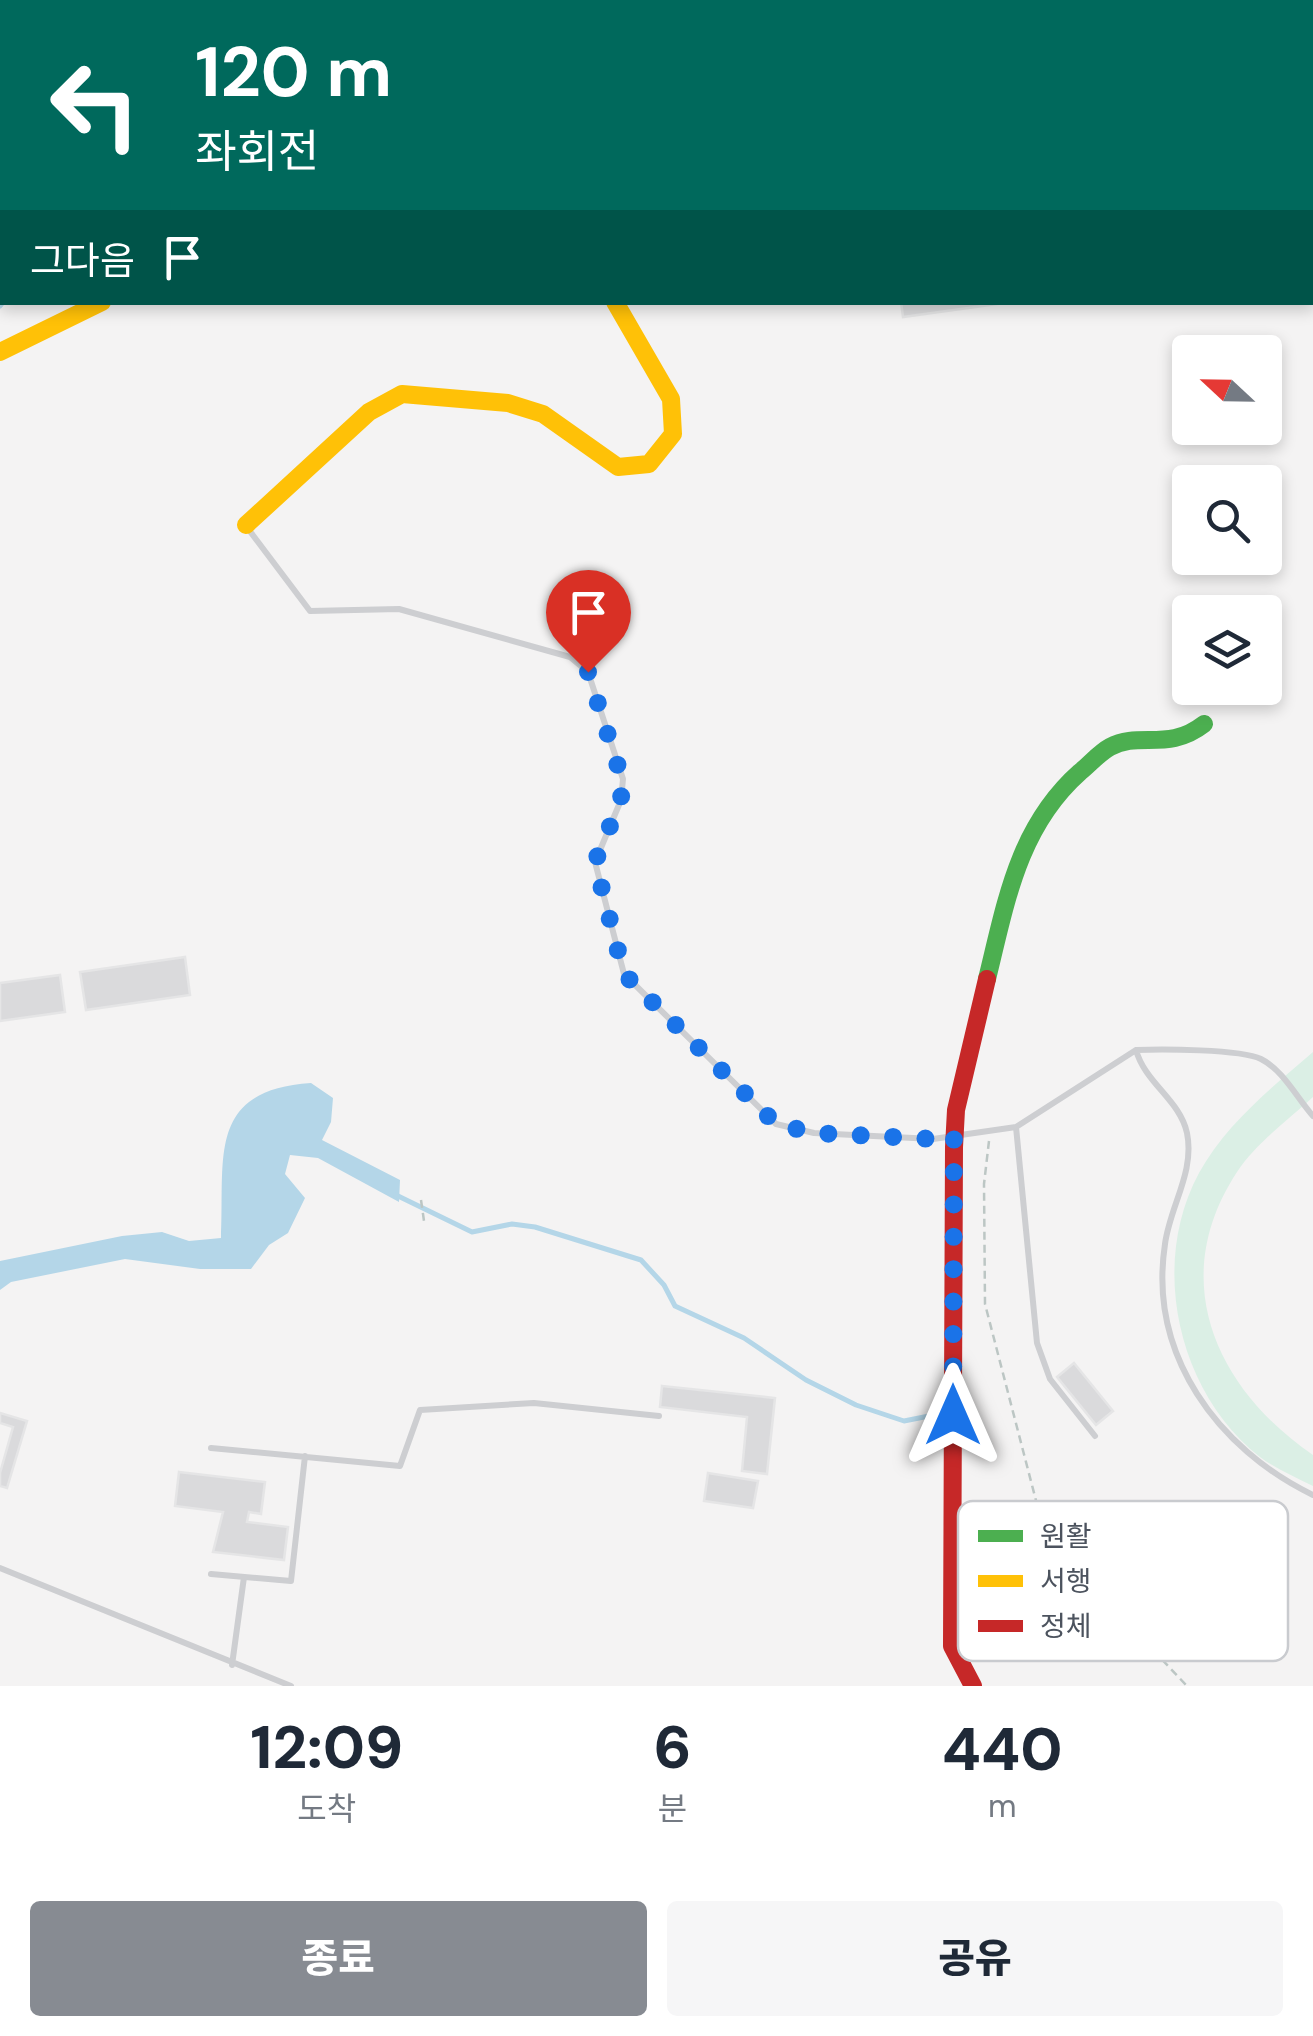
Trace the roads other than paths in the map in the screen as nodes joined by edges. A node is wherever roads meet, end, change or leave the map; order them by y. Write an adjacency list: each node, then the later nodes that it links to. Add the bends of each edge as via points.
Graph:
1 (96, 305): 3 (main road)
2 (616, 305): 4 (main road, via 672,399 673,434 650,464 618,467 543,414 508,403 402,394 369,412)
3 (0, 352)
4 (246, 525): 9 (lane, via 310,611 400,609 556,653 588,672 622,779 621,800 595,862 624,974 776,1124 814,1133)
5 (1204, 724): 9 (main road, via 1185,740 1111,746 1031,828 1011,880)
6 (1136, 1050): 7 (lane, via 1256,1057); 8 (lane); 14 (lane, via 1142,1070 1187,1129 1190,1159 1164,1247 1170,1322 1184,1374 1236,1446)
7 (1313, 1116)
8 (1016, 1126): 9 (lane); 11 (lane, via 1037,1343 1050,1379)
9 (954, 1136): 18 (main road, via 952,1646)
10 (660, 1416): 13 (lane, via 534,1402 420,1410 400,1466)
11 (1094, 1436)
12 (212, 1448): 13 (lane)
13 (306, 1456): 17 (lane, via 291,1581)
14 (1313, 1495)
15 (0, 1568): 20 (lane)
16 (211, 1574): 17 (lane)
17 (244, 1576): 20 (lane)
18 (958, 1657)
19 (960, 1661): 22 (main road)
20 (232, 1665): 21 (lane)
21 (291, 1686)
22 (973, 1686)

